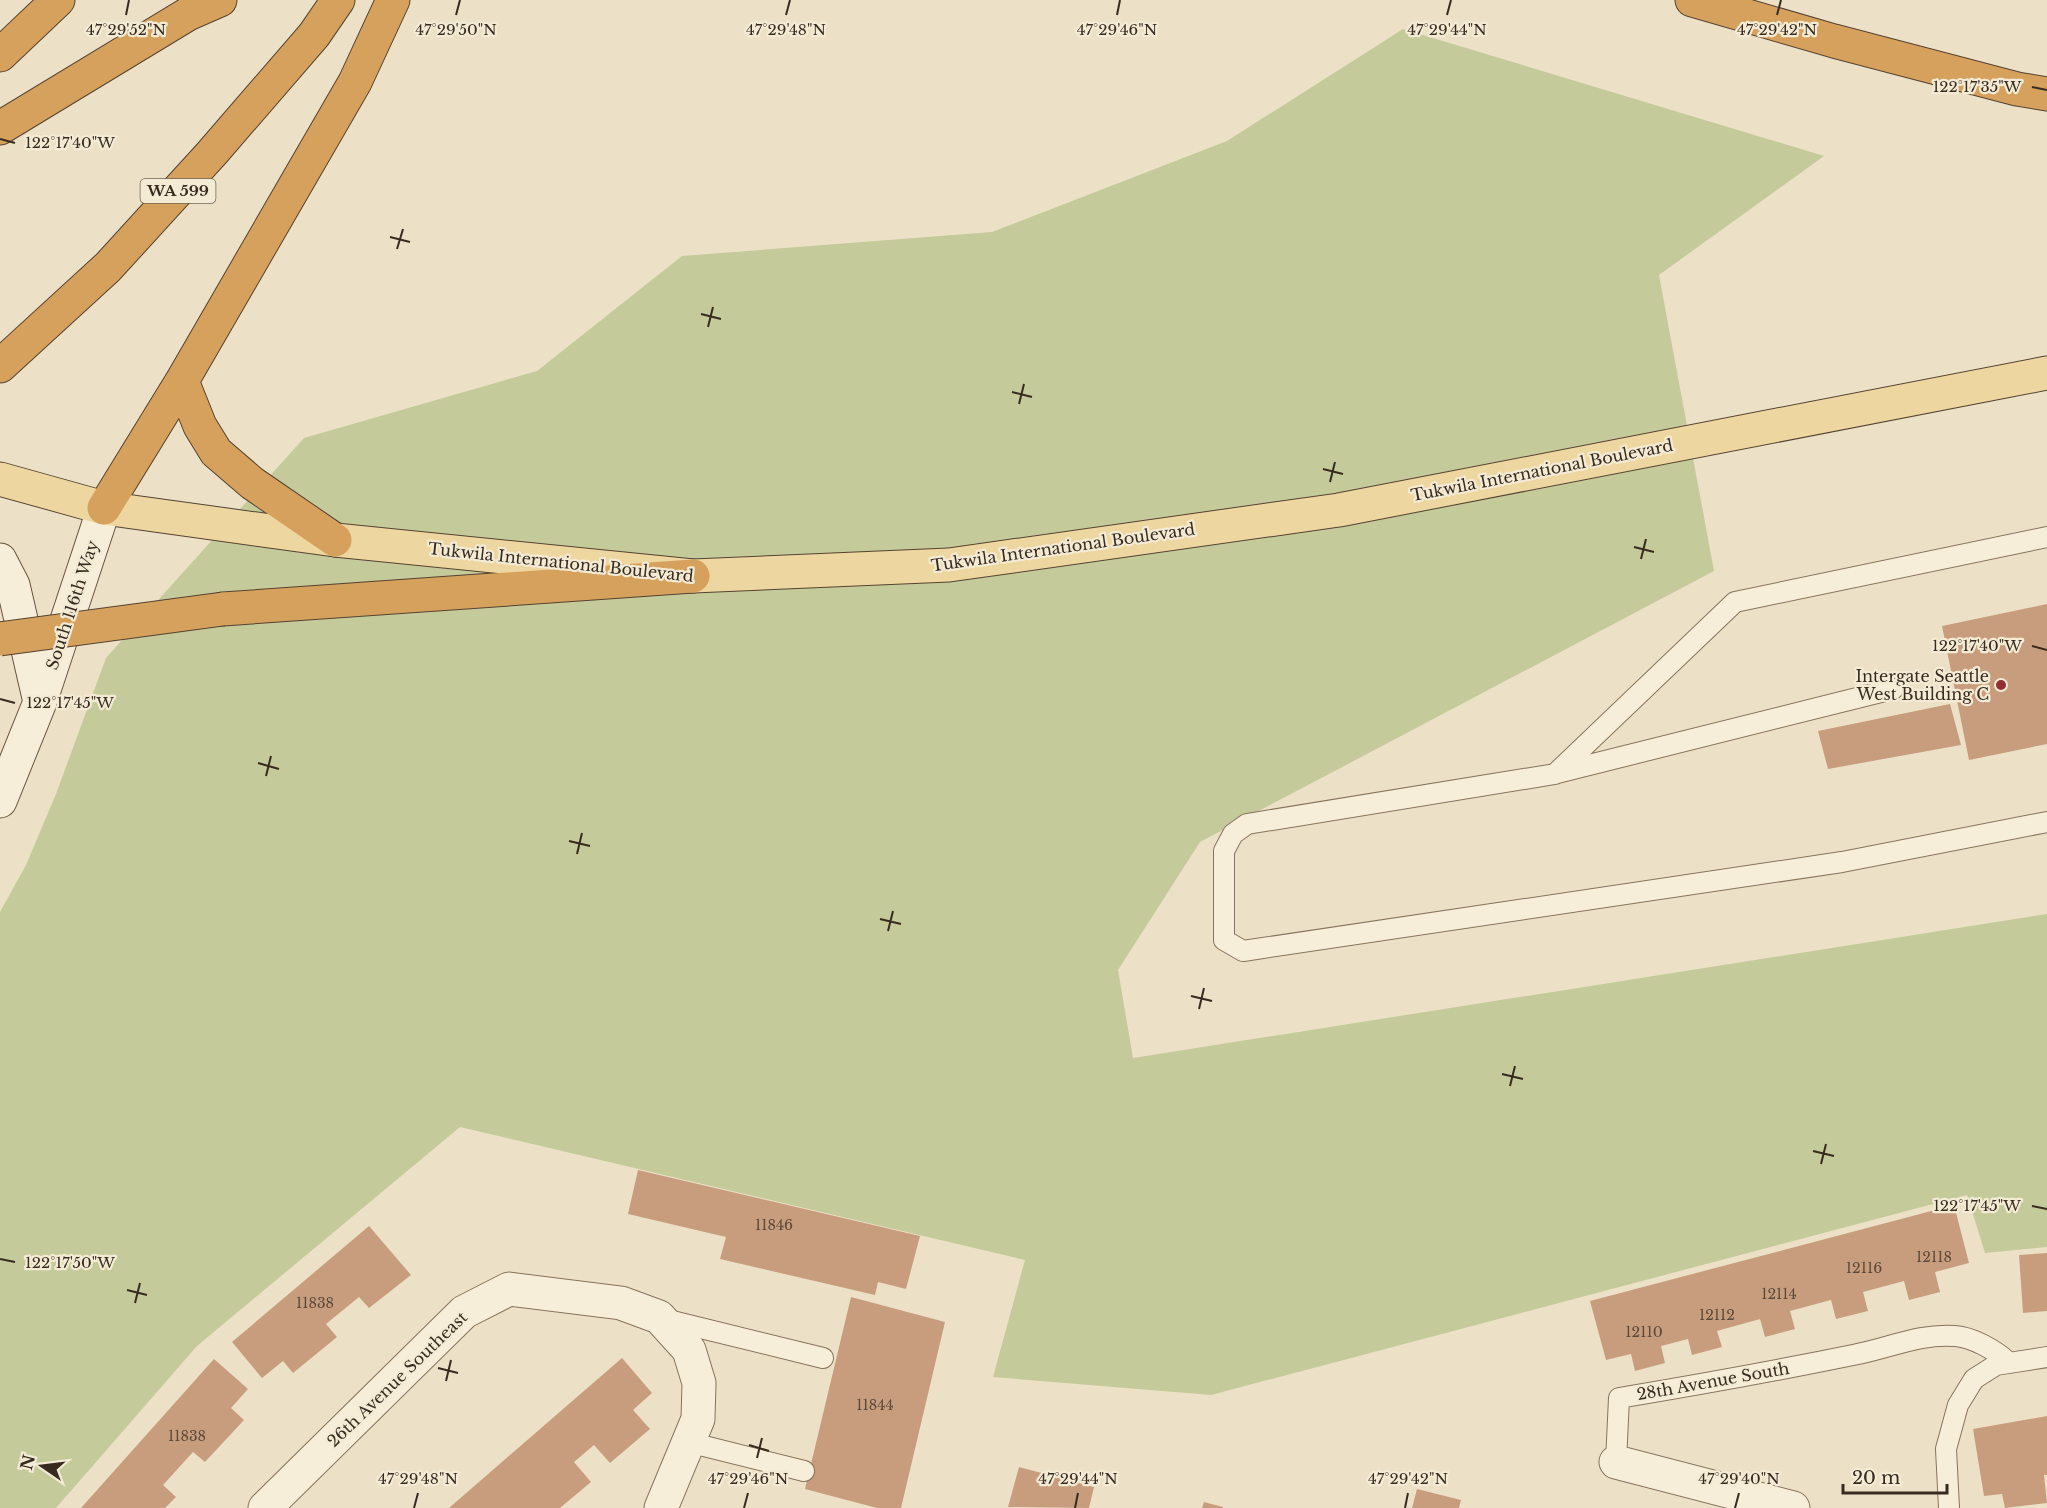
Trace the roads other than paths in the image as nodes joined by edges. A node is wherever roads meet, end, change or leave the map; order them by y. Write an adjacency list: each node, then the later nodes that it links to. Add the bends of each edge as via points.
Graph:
1 (58, 0): 6 (highway)
2 (220, 0): 8 (highway, via 188,14)
3 (338, 0): 9 (highway, WA 599, via 314,34 212,153 108,267)
4 (393, 0): 11 (highway, via 355,82)
5 (1692, 0): 7 (highway, via 1834,41)
6 (0, 55)
7 (2047, 94)
8 (0, 128)
9 (0, 366)
10 (2047, 373): 17 (main road, Tukwila International Boulevard, via 1339,510 949,565)
11 (182, 381): 13 (highway); 15 (highway, via 200,426 216,452 252,483)
12 (0, 479): 13 (main road, Tukwila International Boulevard)
13 (104, 508): 15 (main road, Tukwila International Boulevard); 20 (street, South 116th Way)
14 (2047, 537): 21 (lane, via 1735,602)
15 (335, 540): 17 (main road, Tukwila International Boulevard)
16 (0, 561): 20 (street, via 13,585)
17 (693, 576): 18 (highway, bridge, via 223,609)
18 (0, 639)
19 (1893, 689): 21 (lane)
20 (40, 702): 22 (street, South 116th Way)
21 (1555, 774): 23 (lane, via 1247,825 1233,834 1224,851 1224,940 1243,951 1842,862)
22 (0, 801)
23 (2047, 822)
24 (659, 1317): 26 (lane); 28 (street, 26th Avenue Southeast, via 689,1350 699,1383 698,1419); 31 (street, 26th Avenue Southeast, via 621,1303 509,1289 464,1312)
25 (2047, 1357): 27 (lane)
26 (823, 1358)
27 (2007, 1361): 29 (lane, 28th Avenue South, via 1995,1350 1957,1336 1929,1337 1744,1377 1619,1398); 34 (lane, via 1974,1379 1958,1406 1946,1449)
28 (688, 1442): 30 (lane); 32 (street, 26th Avenue Southeast)
29 (1616, 1462): 33 (street, 28th Avenue South)
30 (804, 1471)
31 (264, 1508)
32 (661, 1508)
33 (1793, 1508)
34 (1949, 1508)

